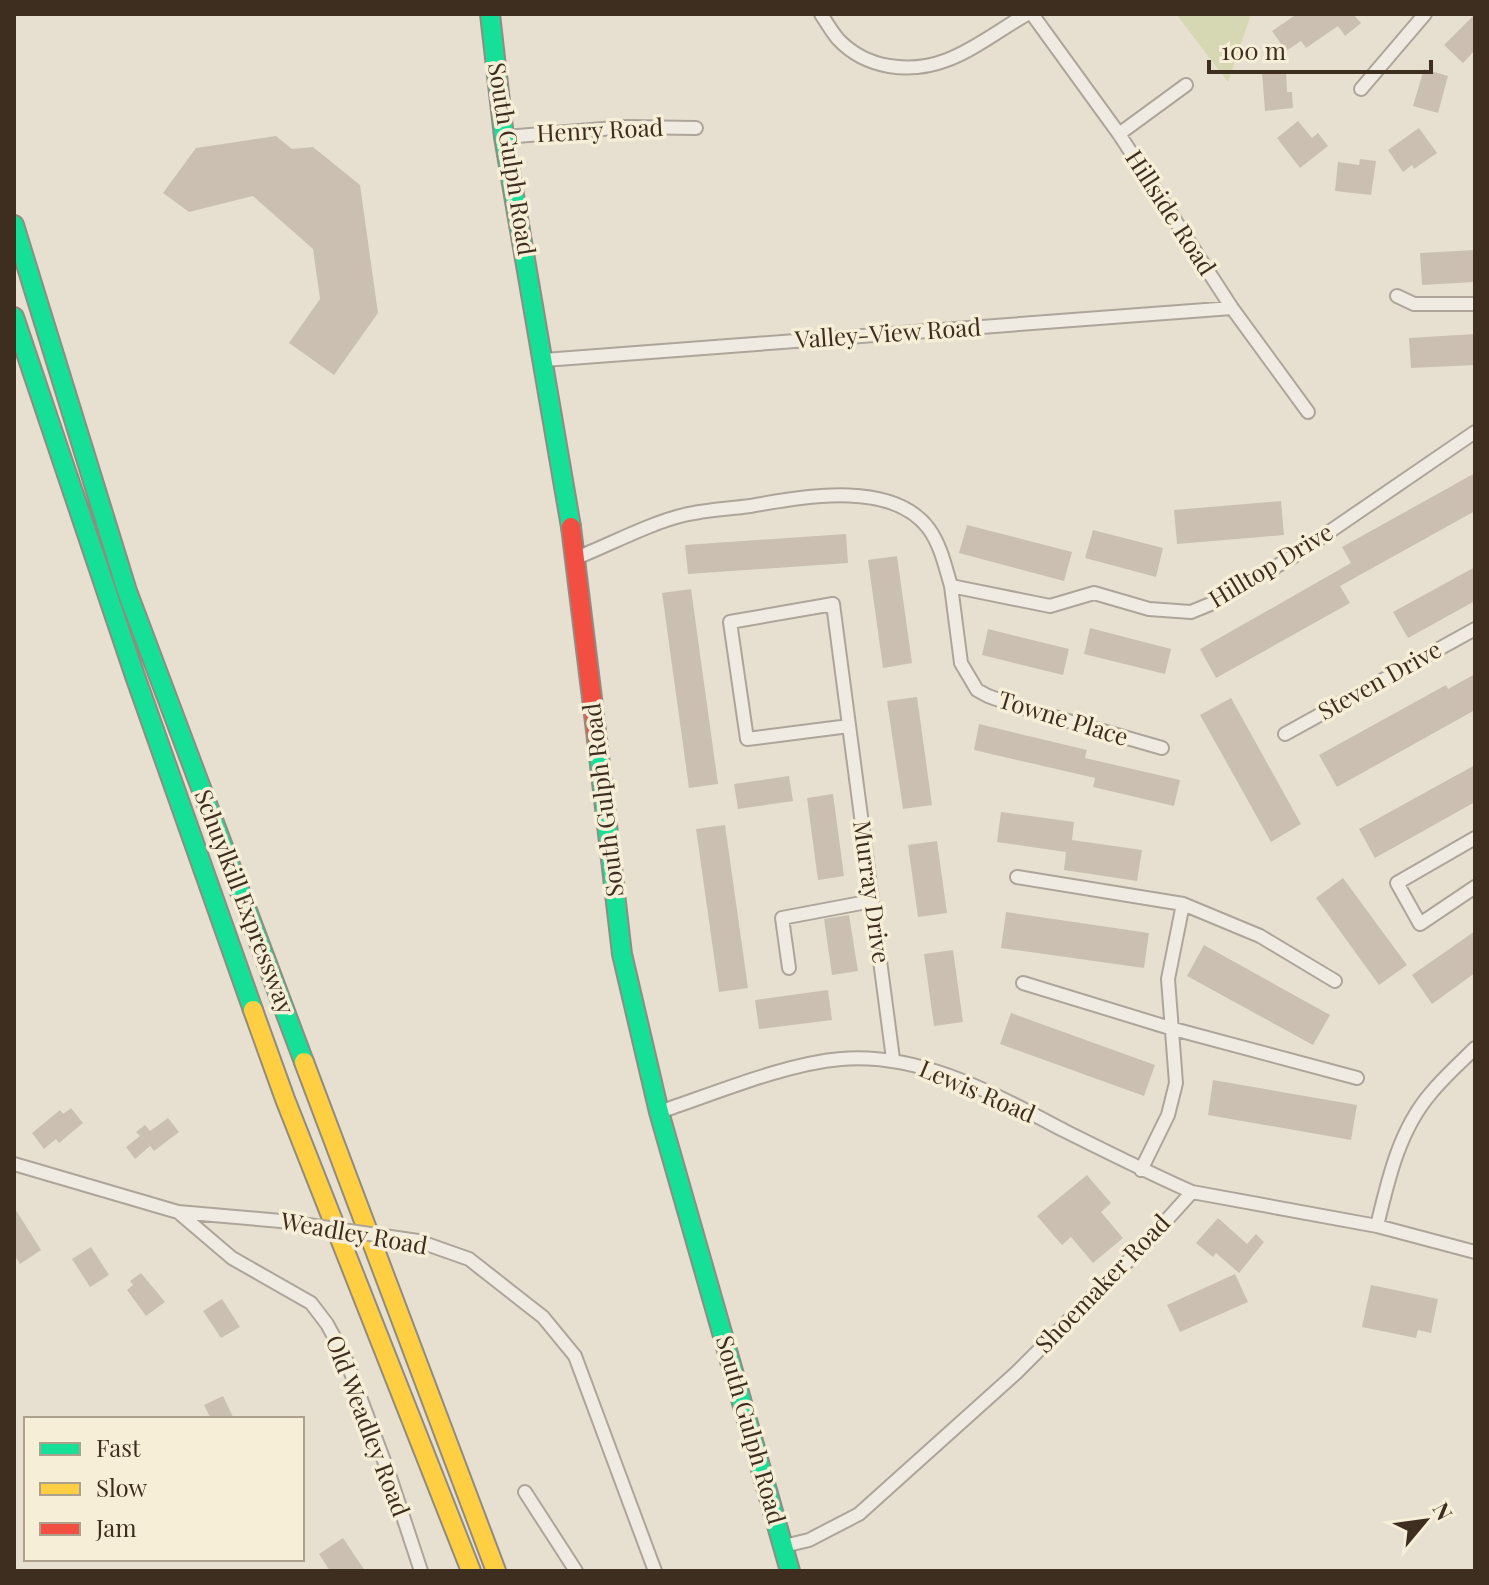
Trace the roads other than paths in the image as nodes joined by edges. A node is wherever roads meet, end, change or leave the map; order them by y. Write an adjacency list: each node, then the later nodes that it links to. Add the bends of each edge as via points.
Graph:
1 (490, 14): 9 (main road, South Gulph Road)
2 (821, 14): 3 (street, via 839,40 872,63 897,67 948,60)
3 (1030, 14): 8 (street, Hillside Road)
4 (1425, 14): 6 (street)
5 (1186, 85): 8 (street)
6 (1361, 89)
7 (696, 128): 9 (street, Henry Road, via 627,127)
8 (1119, 134): 13 (street, Hillside Road)
9 (504, 137): 15 (main road, South Gulph Road)
10 (14, 225): 47 (main road, Schuylkill Expressway, via 127,591)
11 (1397, 296): 12 (street, via 1414,304)
12 (1475, 304)
13 (1232, 308): 15 (street, Valley-View Road); 16 (street, Hillside Road)
14 (14, 317): 46 (main road, Schuylkill Expressway, via 285,1099)
15 (544, 360): 18 (main road, South Gulph Road)
16 (1308, 412)
17 (1475, 432): 19 (street, Hilltop Drive, via 1294,556 1191,612 1149,609 1094,593 1050,606)
18 (576, 558): 19 (street, via 681,515 788,498 866,496 890,502 928,528); 36 (main road, South Gulph Road, via 622,954)
19 (951, 586): 23 (street, Towne Place, via 961,663 977,690)
20 (1475, 629): 22 (street, Steven Drive)
21 (849, 726): 21 (street, Murray Drive, via 833,604 730,622 747,739); 27 (street, Murray Drive)
22 (1285, 734)
23 (1162, 748)
24 (1475, 838): 26 (street, via 1397,883 1420,924)
25 (1017, 877): 28 (street)
26 (1475, 887)
27 (872, 901): 29 (street, via 782,918); 34 (street, Murray Drive)
28 (1183, 904): 30 (street, via 1260,936); 32 (street, via 1168,979)
29 (789, 968)
30 (1335, 981)
31 (1023, 983): 32 (street)
32 (1170, 1028): 35 (street); 38 (street, via 1176,1083 1168,1115)
33 (1475, 1048): 41 (street, via 1429,1094 1410,1124 1391,1169)
34 (893, 1059): 36 (street, Lewis Road, via 840,1059 799,1067); 38 (street, Lewis Road, via 1007,1101)
35 (1357, 1078)
36 (659, 1112): 44 (main road, South Gulph Road)
37 (14, 1164): 40 (street, Weadley Road)
38 (1141, 1170): 39 (street, Lewis Road)
39 (1192, 1192): 41 (street); 44 (street, Shoemaker Road, via 1016,1373 859,1514 809,1540)
40 (178, 1212): 45 (street, Old Weadley Road, via 232,1258 311,1303 327,1324 345,1357); 49 (street, Weadley Road, bridge, via 418,1241 469,1259 543,1317 575,1356)
41 (1377, 1226): 42 (street)
42 (1475, 1252)
43 (525, 1492): 48 (street)
44 (784, 1546): 50 (main road, South Gulph Road)
45 (421, 1571)
46 (471, 1571)
47 (496, 1571)
48 (576, 1571)
49 (655, 1571)
50 (790, 1571)

